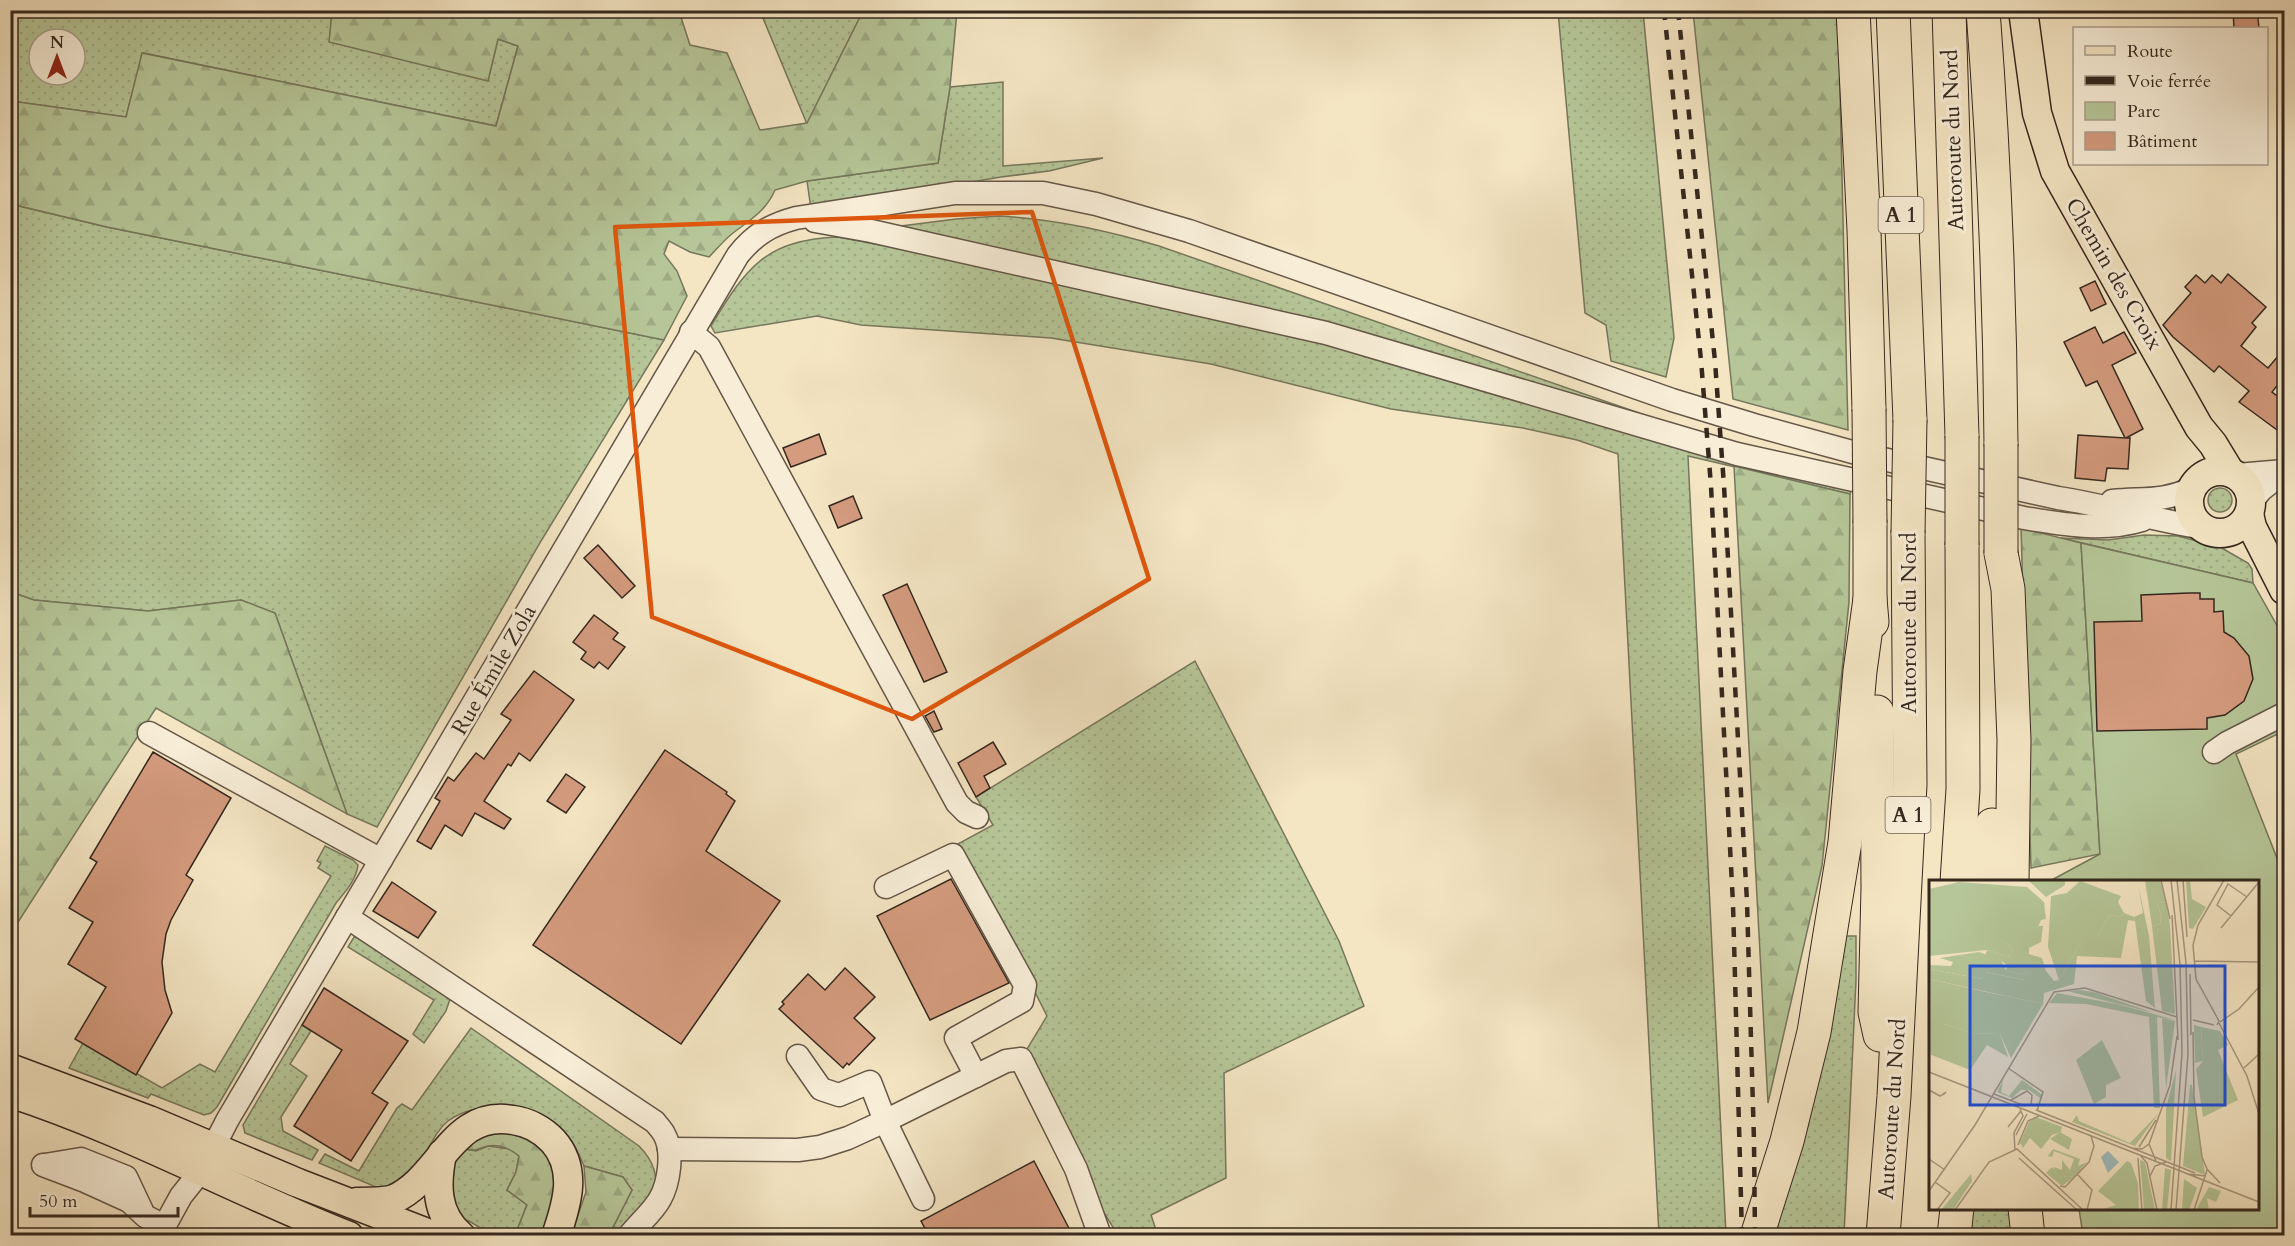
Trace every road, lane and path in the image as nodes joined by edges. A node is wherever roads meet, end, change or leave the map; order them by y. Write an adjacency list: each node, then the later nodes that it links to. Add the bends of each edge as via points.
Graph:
1 (1853, 10): 20 (highway, bridge, via 1869,409)
2 (1893, 10): 35 (highway, Autoroute du Nord / A 1, bridge, via 1910,420 1910,784)
3 (1949, 10): 26 (highway, Autoroute du Nord / A 1, bridge, via 1962,436 1963,789)
4 (1983, 10): 17 (highway, bridge, via 2000,344)
5 (2023, 10): 8 (main road, Chemin des Croix, via 2037,113 2055,171)
6 (796, 218): 7 (street, Rue Émile Zola, via 761,231 749,242); 12 (street, Rue Émile Zola, via 955,193 1043,193 1096,204 1189,231 1754,425 1856,453); 14 (street, via 1326,333 1737,454 2024,518 2085,526 2128,524)
7 (691, 332): 24 (street, via 709,347 957,803); 25 (street, Rue Émile Zola)
8 (2199, 428): 10 (main road, Chemin des Croix); 11 (main road)
9 (2284, 471): 10 (street); 13 (street, via 2261,490)
10 (2233, 474): 11 (main road, via 2214,471); 13 (main road, via 2249,489)
11 (2196, 483): 12 (street, via 2177,495 2154,500); 15 (main road, via 2189,509)
12 (2090, 503): 14 (street)
13 (2251, 508): 16 (main road, via 2241,526); 18 (main road, via 2252,527)
14 (2148, 518): 15 (street)
15 (2200, 526): 16 (main road, via 2214,533)
16 (2228, 532): 18 (main road)
17 (2001, 553): 27 (highway); 28 (highway, via 2008,589 2014,740)
18 (2267, 559): 19 (main road)
19 (2284, 590)
20 (1869, 599): 35 (highway, via 1876,672 1875,1012); 53 (highway, via 1845,842 1814,1032 1787,1141)
21 (2284, 714): 23 (street)
22 (149, 733): 25 (street)
23 (2214, 752)
24 (976, 817)
25 (381, 860): 30 (street, Rue Émile Zola)
26 (1957, 880)
27 (1989, 880)
28 (2012, 880)
29 (886, 887): 33 (street, via 953,855 1025,985 1022,1001 956,1038)
30 (347, 917): 37 (street, via 655,1122 665,1134); 39 (street, Rue Émile Zola)
31 (798, 1056): 36 (street, via 821,1089 839,1095 870,1083)
32 (10, 1068): 39 (main road)
33 (976, 1076): 36 (street); 52 (street, via 1006,1061 1021,1059 1076,1169)
34 (10, 1092): 39 (main road, via 136,1141)
35 (1894, 1096): 54 (highway, Autoroute du Nord / A 1)
36 (885, 1121): 37 (street, via 848,1138 798,1150); 41 (street)
37 (669, 1149): 51 (street, via 661,1197)
38 (442, 1155): 42 (main road, via 416,1184 395,1198); 49 (main road, via 438,1174 440,1206); 50 (main road, via 464,1131 480,1122 517,1120 538,1129 554,1142 567,1171 569,1193)
39 (207, 1159): 42 (main road, via 292,1181); 46 (street, Rue Émile Zola); 47 (main road, via 278,1207)
40 (44, 1165): 46 (street, via 81,1160 126,1177)
41 (923, 1199)
42 (349, 1202): 48 (main road)
43 (1936, 1210): 55 (highway)
44 (1957, 1210): 56 (highway)
45 (2025, 1210): 57 (highway)
46 (156, 1226)
47 (349, 1236)
48 (435, 1236)
49 (461, 1236)
50 (556, 1236)
51 (629, 1236)
52 (1100, 1236)
53 (1757, 1236)
54 (1883, 1236)
55 (1934, 1236)
56 (1954, 1236)
57 (2028, 1236)

